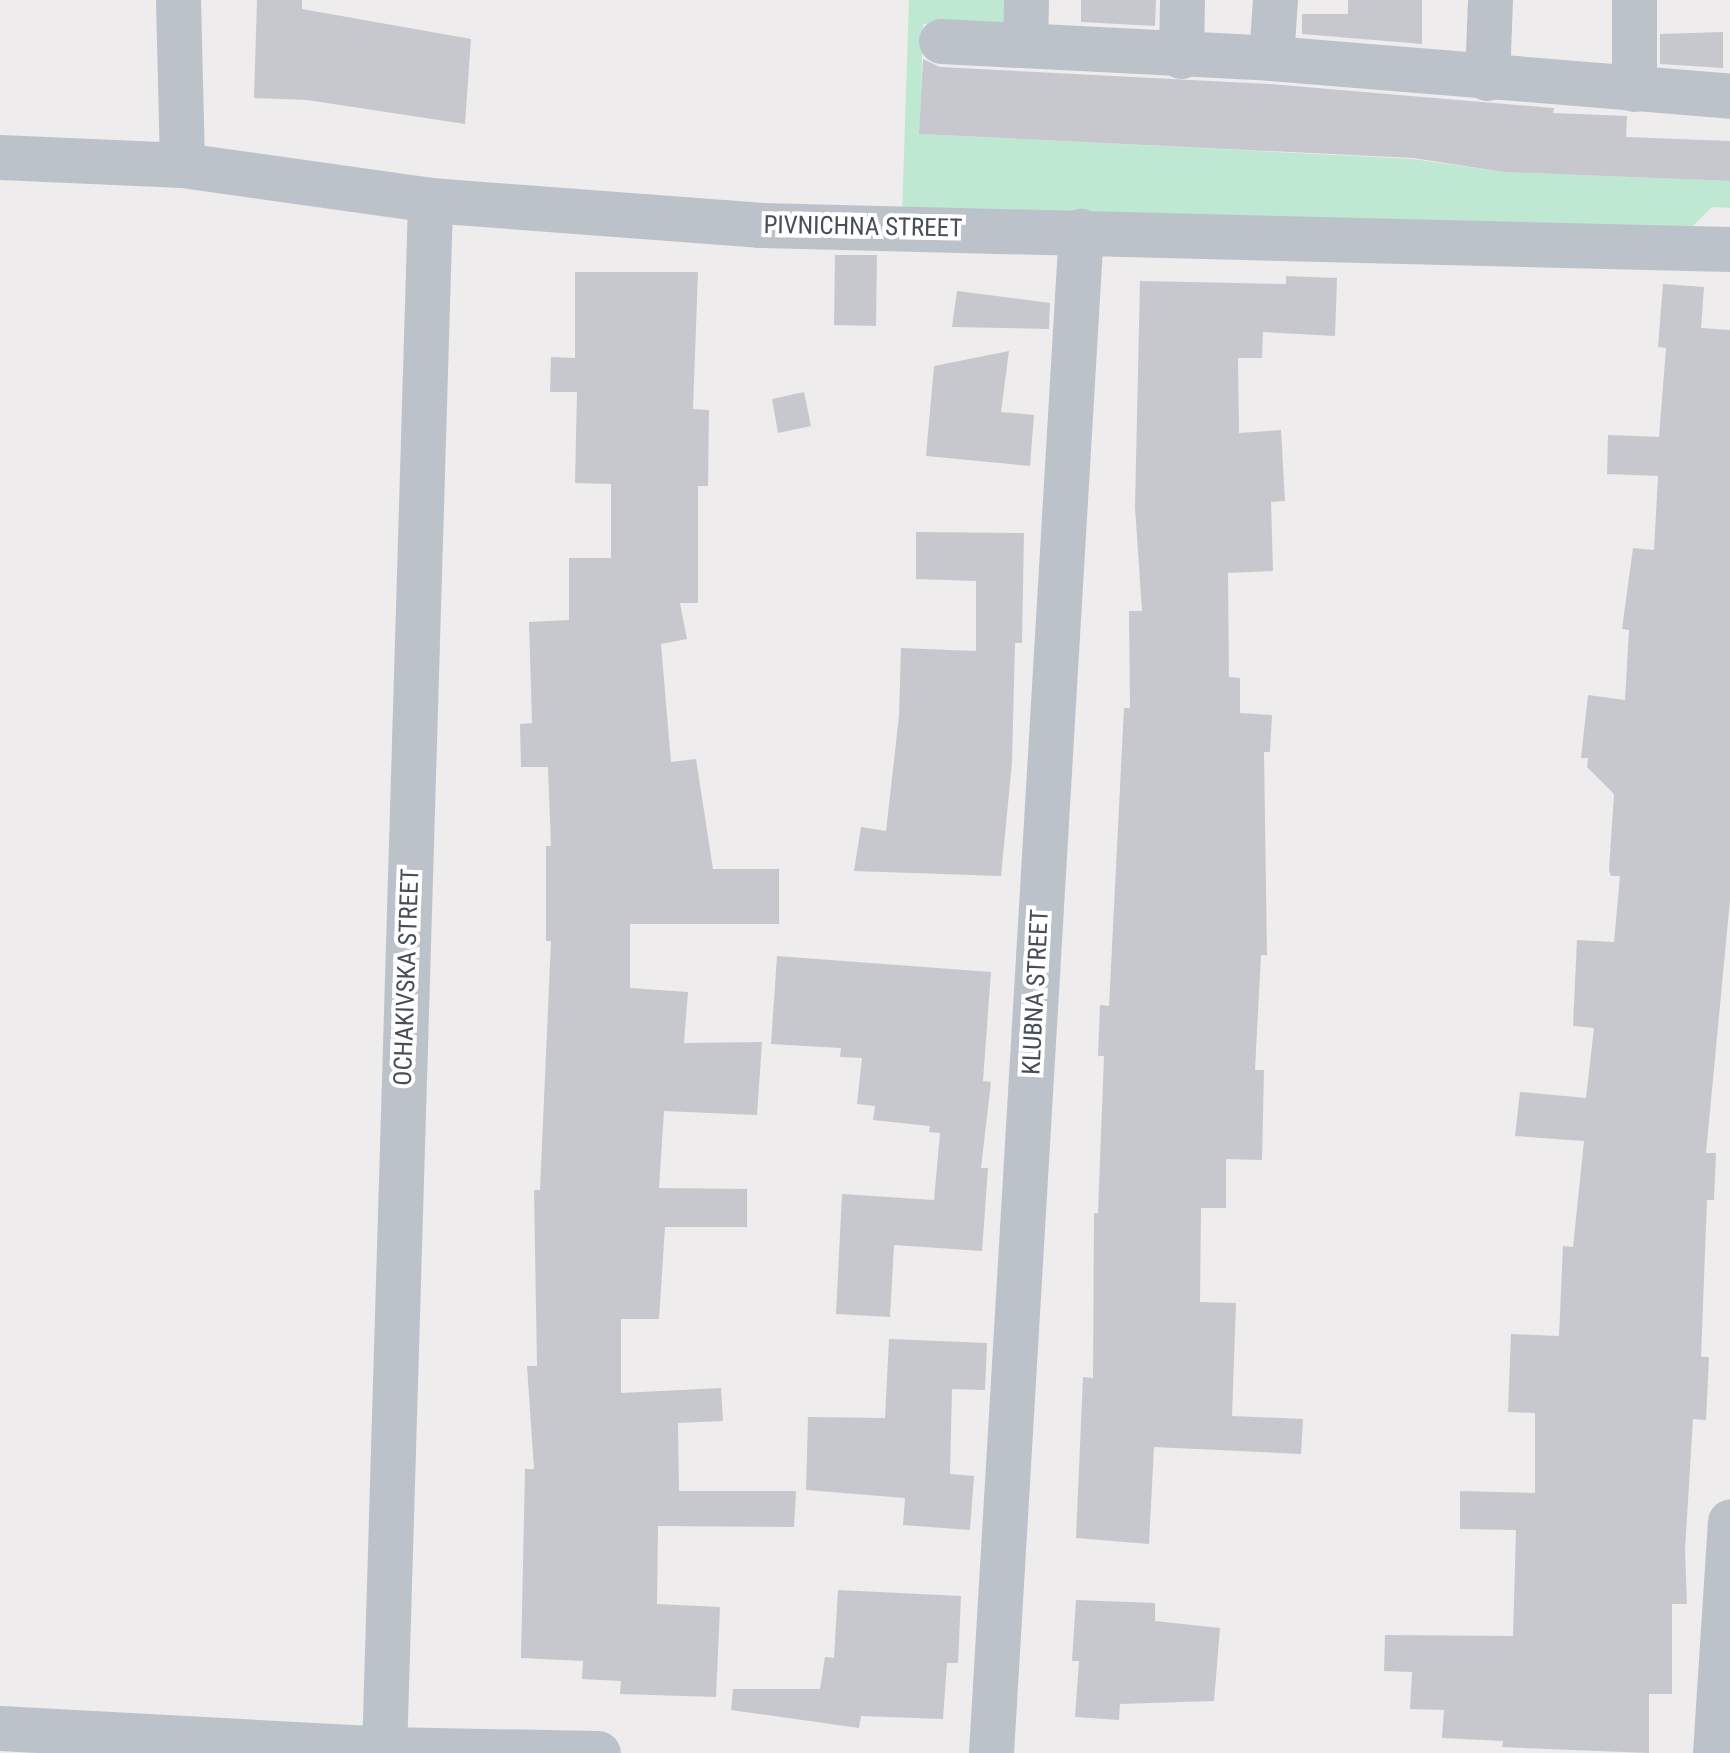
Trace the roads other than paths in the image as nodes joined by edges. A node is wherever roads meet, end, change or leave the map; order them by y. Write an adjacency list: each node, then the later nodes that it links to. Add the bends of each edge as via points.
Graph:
1 (178, 0): 15 (street)
2 (1026, 0): 8 (street)
3 (1182, 0): 9 (street)
4 (1275, 0): 10 (street)
5 (1490, 0): 11 (street)
6 (1634, 0): 12 (street)
7 (941, 41): 8 (street)
8 (1025, 44): 9 (street)
9 (1181, 56): 10 (street)
10 (1271, 58): 11 (street)
11 (1487, 78): 12 (street)
12 (1634, 88): 13 (street)
13 (1730, 96)
14 (0, 157): 15 (street, PIVNICHNA STREET)
15 (182, 165): 16 (street, PIVNICHNA STREET)
16 (430, 200): 17 (street, PIVNICHNA STREET, via 759,225); 21 (street, OCHAKIVSKA STREET)
17 (1081, 231): 18 (street, PIVNICHNA STREET); 23 (street, KLUBNA STREET)
18 (1730, 250)
19 (1730, 1521): 24 (street)
20 (0, 1728): 21 (street)
21 (384, 1751): 22 (street)
22 (598, 1753)
23 (992, 1753)
24 (1715, 1753)

